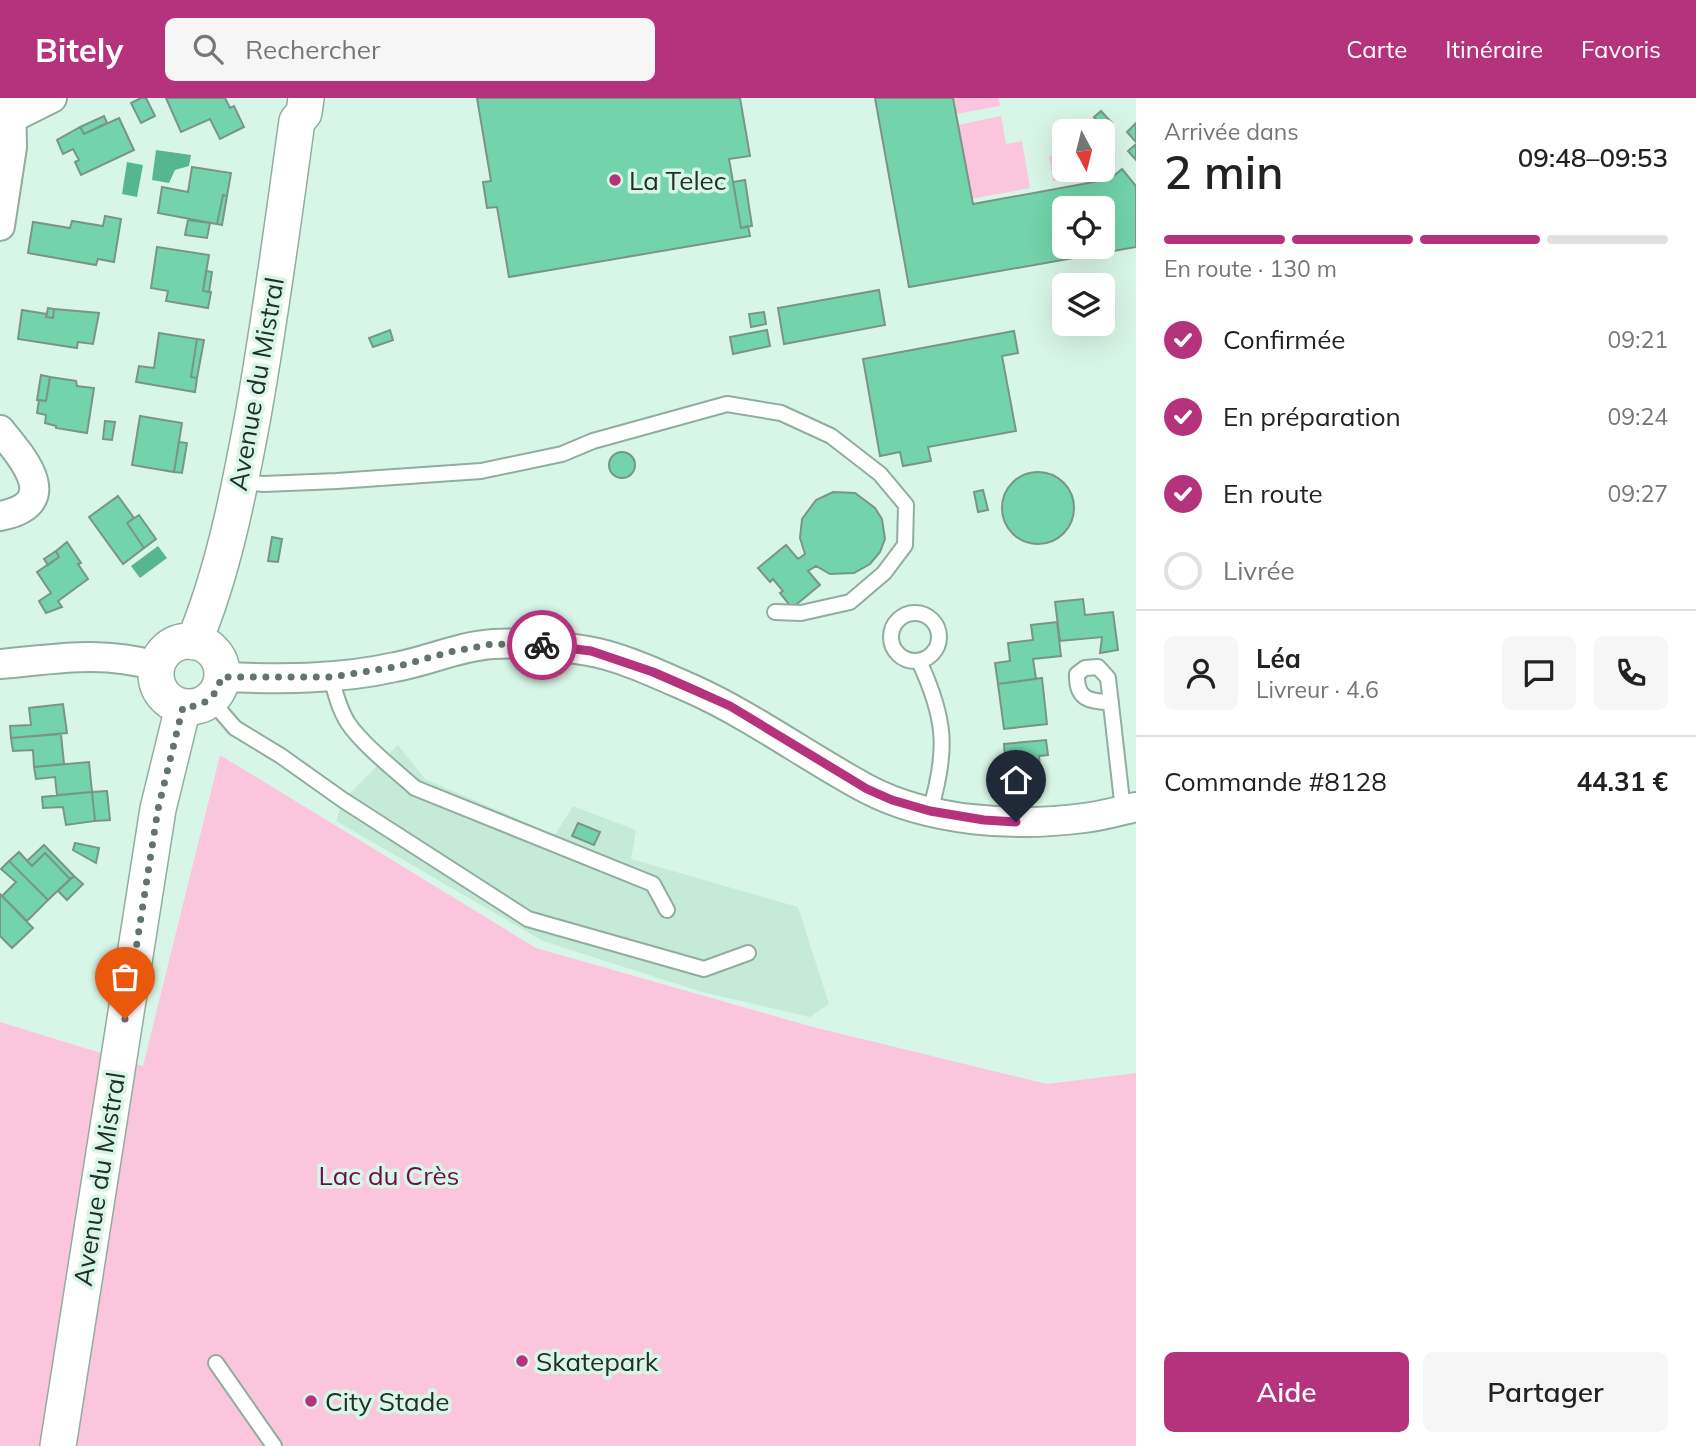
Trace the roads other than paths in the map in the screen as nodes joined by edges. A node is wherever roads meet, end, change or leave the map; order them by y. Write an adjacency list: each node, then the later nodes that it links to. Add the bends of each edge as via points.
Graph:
1 (52, 98): 3 (street)
2 (298, 106): 6 (street, Avenue du Mistral, via 266,341)
3 (8, 113): 4 (street, via 12,147)
4 (0, 226)
5 (0, 430): 7 (street, via 27,463 35,491 16,512)
6 (241, 482): 8 (lane, via 481,471 562,454 727,404 781,413 831,436 880,474 906,505 905,545 884,573 850,602 801,613); 9 (street, Avenue du Mistral, via 210,603)
7 (0, 516)
8 (775, 612)
9 (194, 642): 12 (street, via 167,650); 14 (street, via 218,659)
10 (919, 661): 17 (lane, via 938,706 942,737 941,775)
11 (0, 664): 12 (street, via 96,655)
12 (157, 666): 14 (street, via 158,687 164,696)
13 (331, 677): 14 (street); 17 (street, via 492,644 591,651 730,706 867,789); 18 (lane, via 348,724 415,788 653,884)
14 (205, 695): 19 (lane, via 235,728 528,919 704,969); 21 (street, Avenue du Mistral, via 158,809)
15 (1111, 702): 16 (lane)
16 (1129, 809): 17 (street, via 1032,823)
17 (930, 811)
18 (667, 910)
19 (748, 953)
20 (216, 1363): 22 (lane)
21 (58, 1446)
22 (274, 1446)

